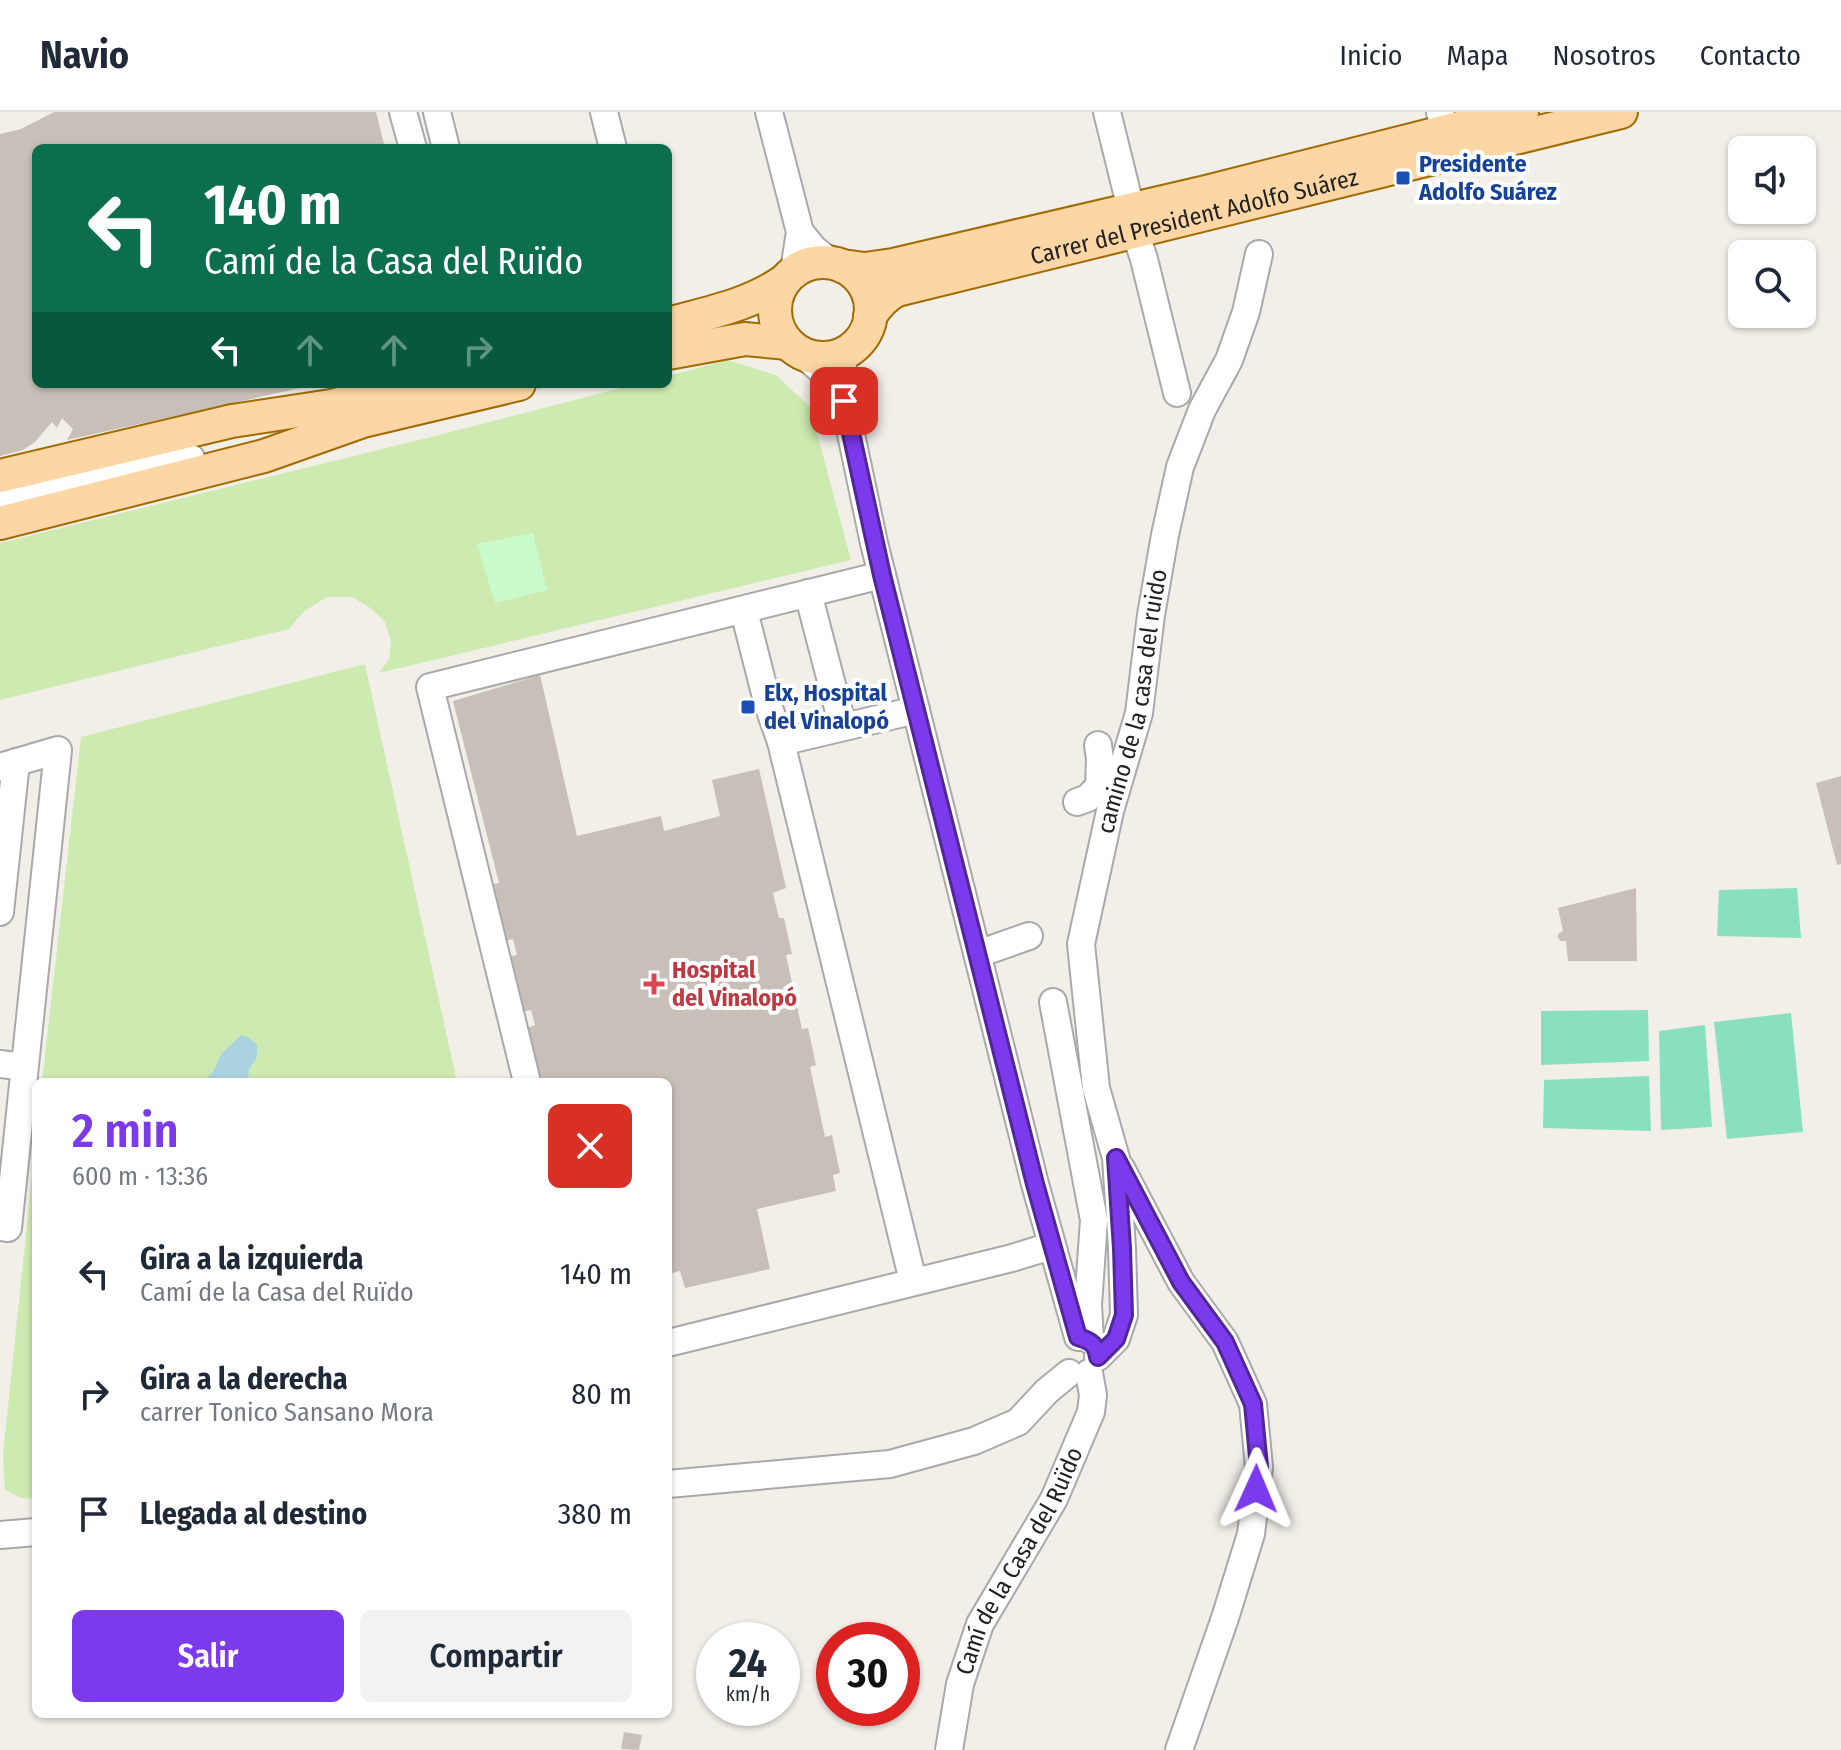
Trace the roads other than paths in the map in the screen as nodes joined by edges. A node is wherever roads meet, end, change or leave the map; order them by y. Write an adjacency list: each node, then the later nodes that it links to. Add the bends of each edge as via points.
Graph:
1 (403, 112): 9 (street)
2 (437, 112): 10 (street)
3 (604, 112): 11 (street)
4 (769, 112): 13 (street)
5 (1107, 112): 12 (street)
6 (1522, 112): 8 (main road, Carrer del President Adolfo Suárez)
7 (1621, 112): 12 (main road, Carrer del President Adolfo Suárez)
8 (1442, 122): 12 (main road, Carrer del President Adolfo Suárez)
9 (412, 144)
10 (445, 144)
11 (612, 144)
12 (1133, 221): 15 (main road, Carrer del President Adolfo Suárez, via 878,268); 17 (main road, Carrer del President Adolfo Suárez, via 897,290); 24 (street)
13 (800, 232): 15 (street); 16 (street)
14 (1259, 254): 51 (street, camino de la casa del ruido, via 1229,360 1180,467 1151,615 1139,713 1110,811 1081,944 1096,1088)
15 (838, 265): 16 (main road, via 811,263); 17 (main road, via 856,275 865,288)
16 (788, 278): 18 (main road, via 740,304); 19 (main road, via 774,310 777,326)
17 (870, 316): 20 (main road, via 865,334)
18 (672, 323)
19 (794, 348): 20 (main road, via 826,359); 21 (main road, via 745,339); 25 (street, via 823,372)
20 (847, 351): 25 (street, via 842,366)
21 (672, 352)
22 (404, 388): 26 (main road)
23 (502, 388): 27 (main road)
24 (1177, 393)
25 (844, 401): 32 (street)
26 (331, 406): 28 (main road, via 232,421); 29 (street)
27 (363, 421): 30 (street); 31 (main road, via 264,456)
28 (0, 476)
29 (0, 493)
30 (0, 504)
31 (0, 523)
32 (874, 543): 33 (street); 34 (street)
33 (882, 575): 34 (street); 37 (street)
34 (854, 581): 35 (street)
35 (808, 593): 36 (street); 38 (street)
36 (744, 611): 39 (street); 50 (street, via 430,687)
37 (916, 710): 38 (street); 47 (street)
38 (843, 727): 39 (street)
39 (781, 742): 54 (street)
40 (1098, 745): 42 (street, via 1099,786)
41 (8, 764): 43 (street); 44 (street, via 58,750)
42 (1077, 802)
43 (2, 882): 44 (street); 45 (street)
44 (43, 886): 49 (street)
45 (0, 912)
46 (1029, 936): 47 (street)
47 (978, 954): 53 (street)
48 (1053, 1002): 56 (street, via 1094,1220)
49 (12, 1065): 52 (street, via 8,1228)
50 (526, 1078)
51 (1116, 1158): 56 (street, via 1124,1315 1116,1339); 61 (street, via 1181,1282 1225,1342 1253,1404 1259,1467 1251,1534)
52 (0, 1227)
53 (1051, 1246): 54 (street); 56 (street)
54 (913, 1281): 55 (street)
55 (672, 1342)
56 (1085, 1356): 57 (street, via 1018,1422 974,1441 890,1464); 60 (street, Camí de la Casa del Ruïdo, via 1091,1412 1054,1499 980,1624 960,1684)
57 (672, 1484)
58 (32, 1532): 59 (street)
59 (0, 1535)
60 (949, 1750)
61 (1179, 1750)

